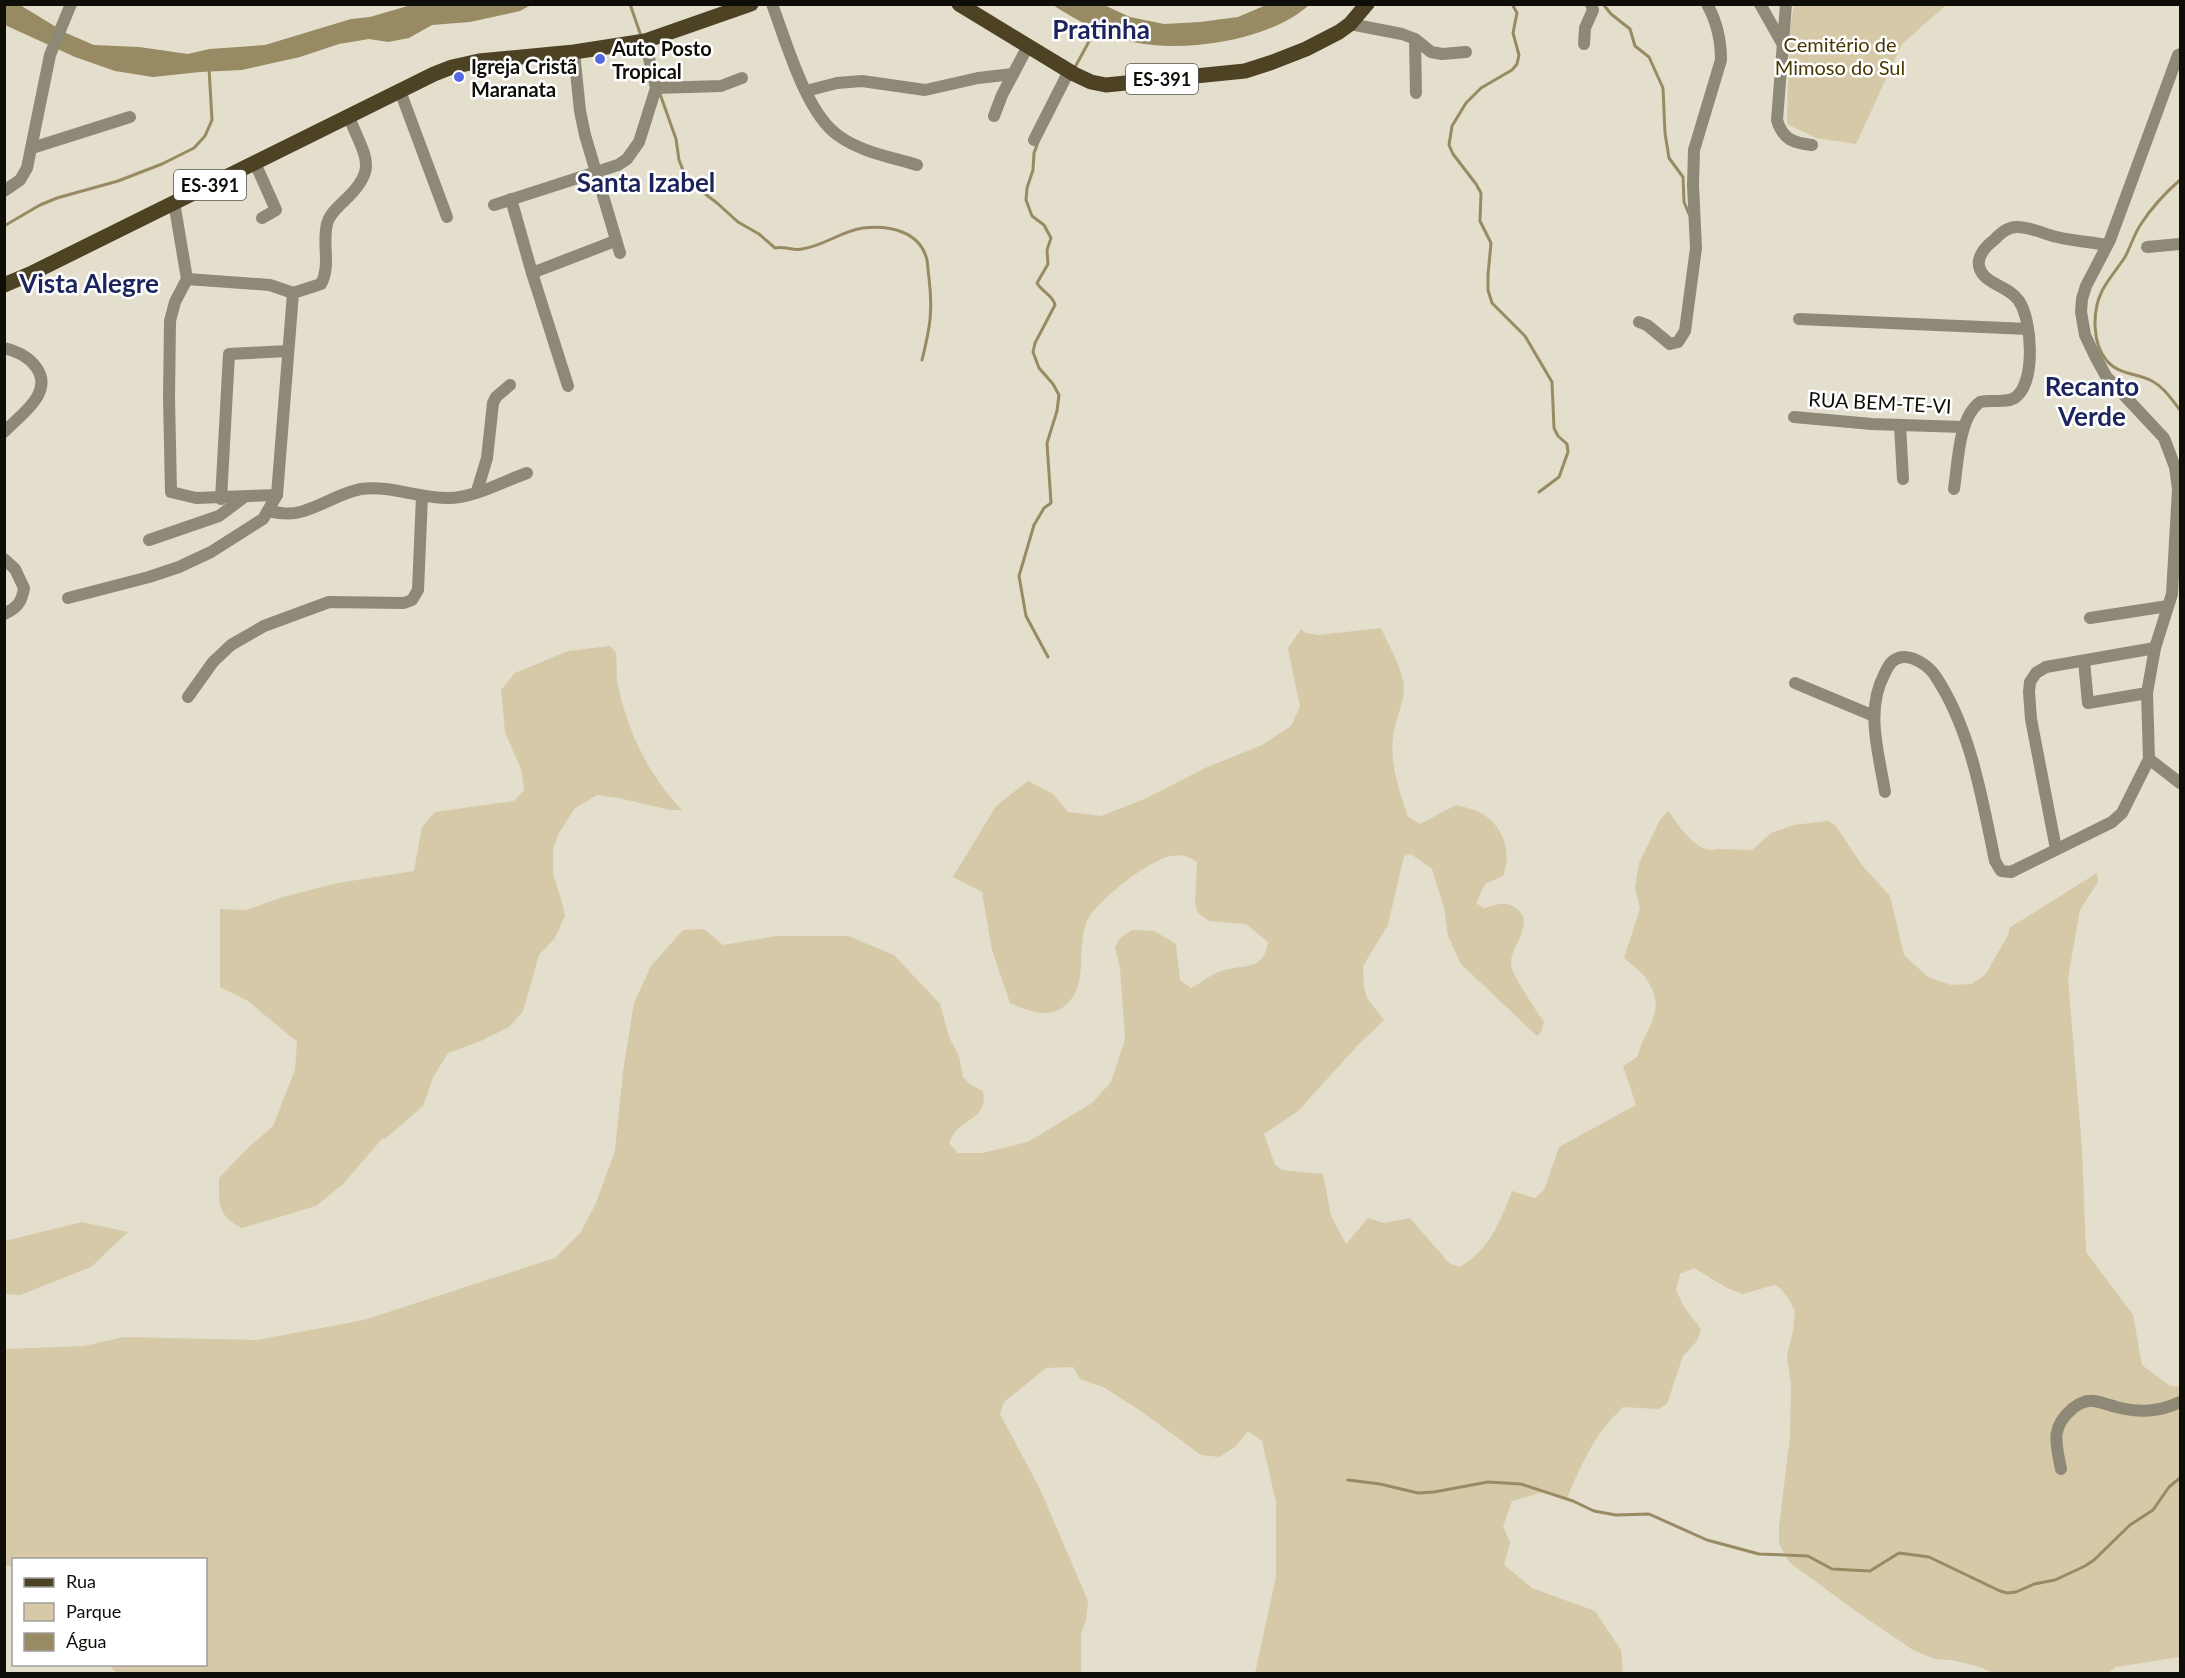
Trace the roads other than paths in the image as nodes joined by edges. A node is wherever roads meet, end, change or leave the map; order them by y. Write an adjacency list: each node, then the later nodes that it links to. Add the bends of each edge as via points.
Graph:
1 (751, 4): 12 (main road, ES-391)
2 (772, 4): 24 (street)
3 (959, 4): 15 (main road, ES-391)
4 (1367, 4): 10 (main road, ES-391)
5 (1591, 4): 13 (street, via 1593,10 1585,28)
6 (1707, 4): 49 (street, via 1716,25 1721,60 1694,150 1696,248 1685,331 1678,342 1670,344)
7 (1760, 4): 14 (street)
8 (1786, 4): 14 (street)
9 (70, 6): 31 (street, via 50,55)
10 (1350, 24): 11 (street); 19 (main road, ES-391, via 1306,49 1245,70 1106,85)
11 (1415, 39): 17 (street, via 1431,52); 25 (street)
12 (645, 41): 16 (main road, ES-391); 23 (street)
13 (1584, 44)
14 (1783, 44): 30 (street, via 1777,120 1780,131 1788,139)
15 (1028, 46): 19 (main road, ES-391); 20 (street)
16 (574, 52): 22 (main road, ES-391, via 479,61); 34 (street, via 580,111)
17 (1466, 52)
18 (2181, 54): 42 (street)
19 (1069, 71): 29 (street)
20 (1013, 74): 24 (street, via 925,90 862,81); 26 (street)
21 (742, 78): 23 (street, via 721,86)
22 (407, 88): 28 (main road, ES-391); 39 (street)
23 (656, 88): 34 (street, via 633,153 618,165)
24 (806, 91): 33 (street, via 822,121 840,137)
25 (1416, 93)
26 (994, 116)
27 (130, 117): 31 (street)
28 (349, 117): 32 (main road, ES-391); 47 (street, via 367,163 365,176 327,221 326,271 321,284)
29 (1034, 140)
30 (1812, 145)
31 (33, 148): 35 (street, via 24,176)
32 (255, 163): 37 (main road, ES-391); 40 (street, via 276,210)
33 (917, 165)
34 (595, 172): 36 (street); 44 (street, via 617,247)
35 (4, 191)
36 (511, 199): 38 (street); 44 (street)
37 (174, 202): 45 (street); 46 (main road, ES-391)
38 (494, 205)
39 (447, 217)
40 (262, 218)
41 (2181, 244): 43 (street)
42 (2107, 245): 50 (street, via 2015,227 1989,244 1979,257 1981,273 2019,300); 71 (street, via 2086,285 2080,312 2085,335 2106,376 2156,426 2170,453 2178,489)
43 (2147, 247)
44 (532, 273): 54 (street)
45 (187, 279): 47 (street, via 270,285); 66 (street, via 175,302 171,321 171,492)
46 (4, 285)
47 (293, 293): 52 (street)
48 (1798, 319): 50 (street)
49 (1639, 322)
50 (2028, 329): 57 (street, via 2030,360 2018,396 1980,402)
51 (4, 348): 58 (street, via 25,357 40,372 42,381 34,403)
52 (288, 351): 63 (street); 66 (street, via 229,354)
53 (510, 385): 62 (street, via 493,403 487,458)
54 (568, 386)
55 (1794, 417): 56 (street, RUA BEM-TE-VI)
56 (1900, 425): 57 (street, RUA BEM-TE-VI); 60 (street)
57 (1963, 427): 61 (street)
58 (4, 432)
59 (527, 473): 62 (street)
60 (1903, 479)
61 (1954, 489)
62 (477, 491): 64 (street, via 455,497)
63 (277, 495): 65 (street); 67 (street)
64 (422, 496): 67 (street, via 363,489 301,512); 78 (street, via 418,590 412,600 329,602 264,626 231,645 213,662)
65 (244, 497): 66 (street); 68 (street, via 219,516)
66 (220, 499)
67 (268, 511): 70 (street, via 249,530 179,567)
68 (149, 540)
69 (4, 559): 72 (street, via 15,569 24,588 20,603)
70 (68, 598)
71 (2173, 598): 73 (street); 74 (street)
72 (4, 614)
73 (2090, 618)
74 (2155, 648): 75 (street); 77 (street)
75 (2084, 661): 77 (street, via 2088,703); 83 (street, via 2046,667 2030,682 2031,719)
76 (1795, 683): 79 (street)
77 (2147, 693): 80 (street)
78 (188, 698)
79 (1874, 716): 82 (street); 83 (street, via 1879,683 1894,660 1912,658 1922,664 1933,673 1959,722 1997,867 2011,872)
80 (2149, 759): 81 (street); 83 (street, via 2122,813 2112,822)
81 (2181, 783)
82 (1886, 792)
83 (2056, 849)
84 (2181, 1402): 85 (street, via 2143,1412 2093,1401 2076,1406 2058,1425 2056,1433)
85 (2061, 1469)

